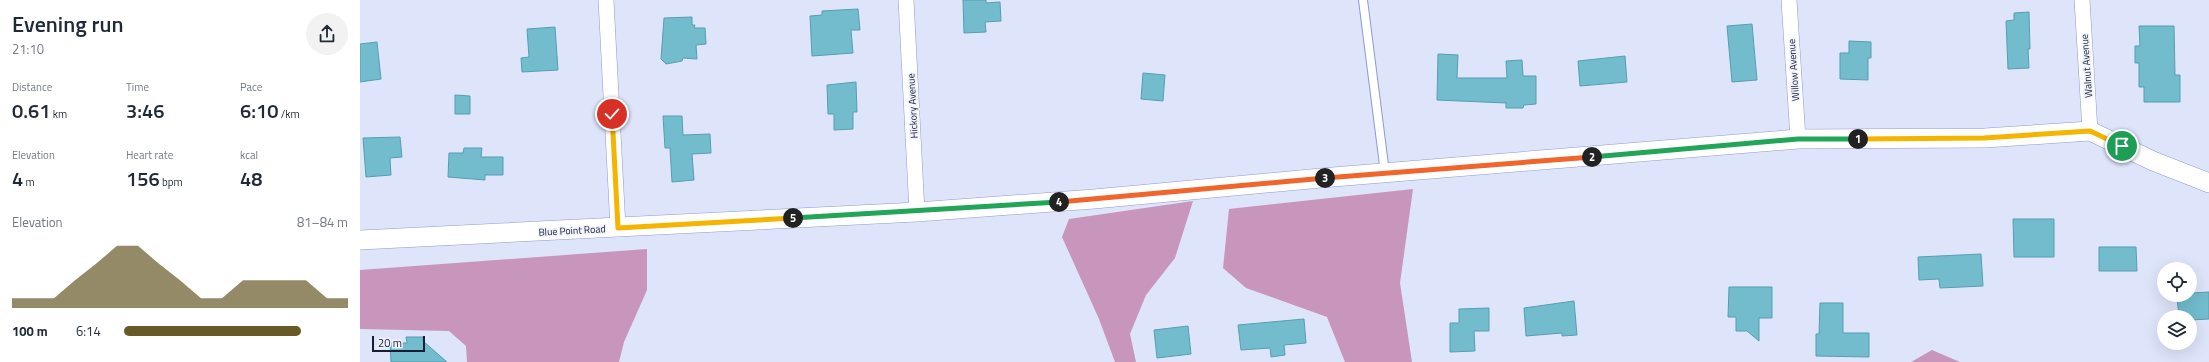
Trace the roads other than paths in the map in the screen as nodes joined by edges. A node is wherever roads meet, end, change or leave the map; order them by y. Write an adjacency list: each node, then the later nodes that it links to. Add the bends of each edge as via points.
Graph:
1 (606, 0): 11 (street)
2 (906, 0): 10 (street, Hickory Avenue)
3 (1363, 0): 8 (lane)
4 (1789, 0): 7 (street, Willow Avenue)
5 (2082, 0): 6 (street, Walnut Avenue)
6 (2090, 131): 7 (street, Blue Point Road, via 1984,138); 9 (street, Blue Point Road, via 2153,161)
7 (1798, 139): 8 (street, Blue Point Road)
8 (1385, 173): 10 (street, Blue Point Road)
9 (2209, 183)
10 (917, 212): 11 (street, Blue Point Road)
11 (618, 228): 12 (street, Blue Point Road)
12 (360, 240)

